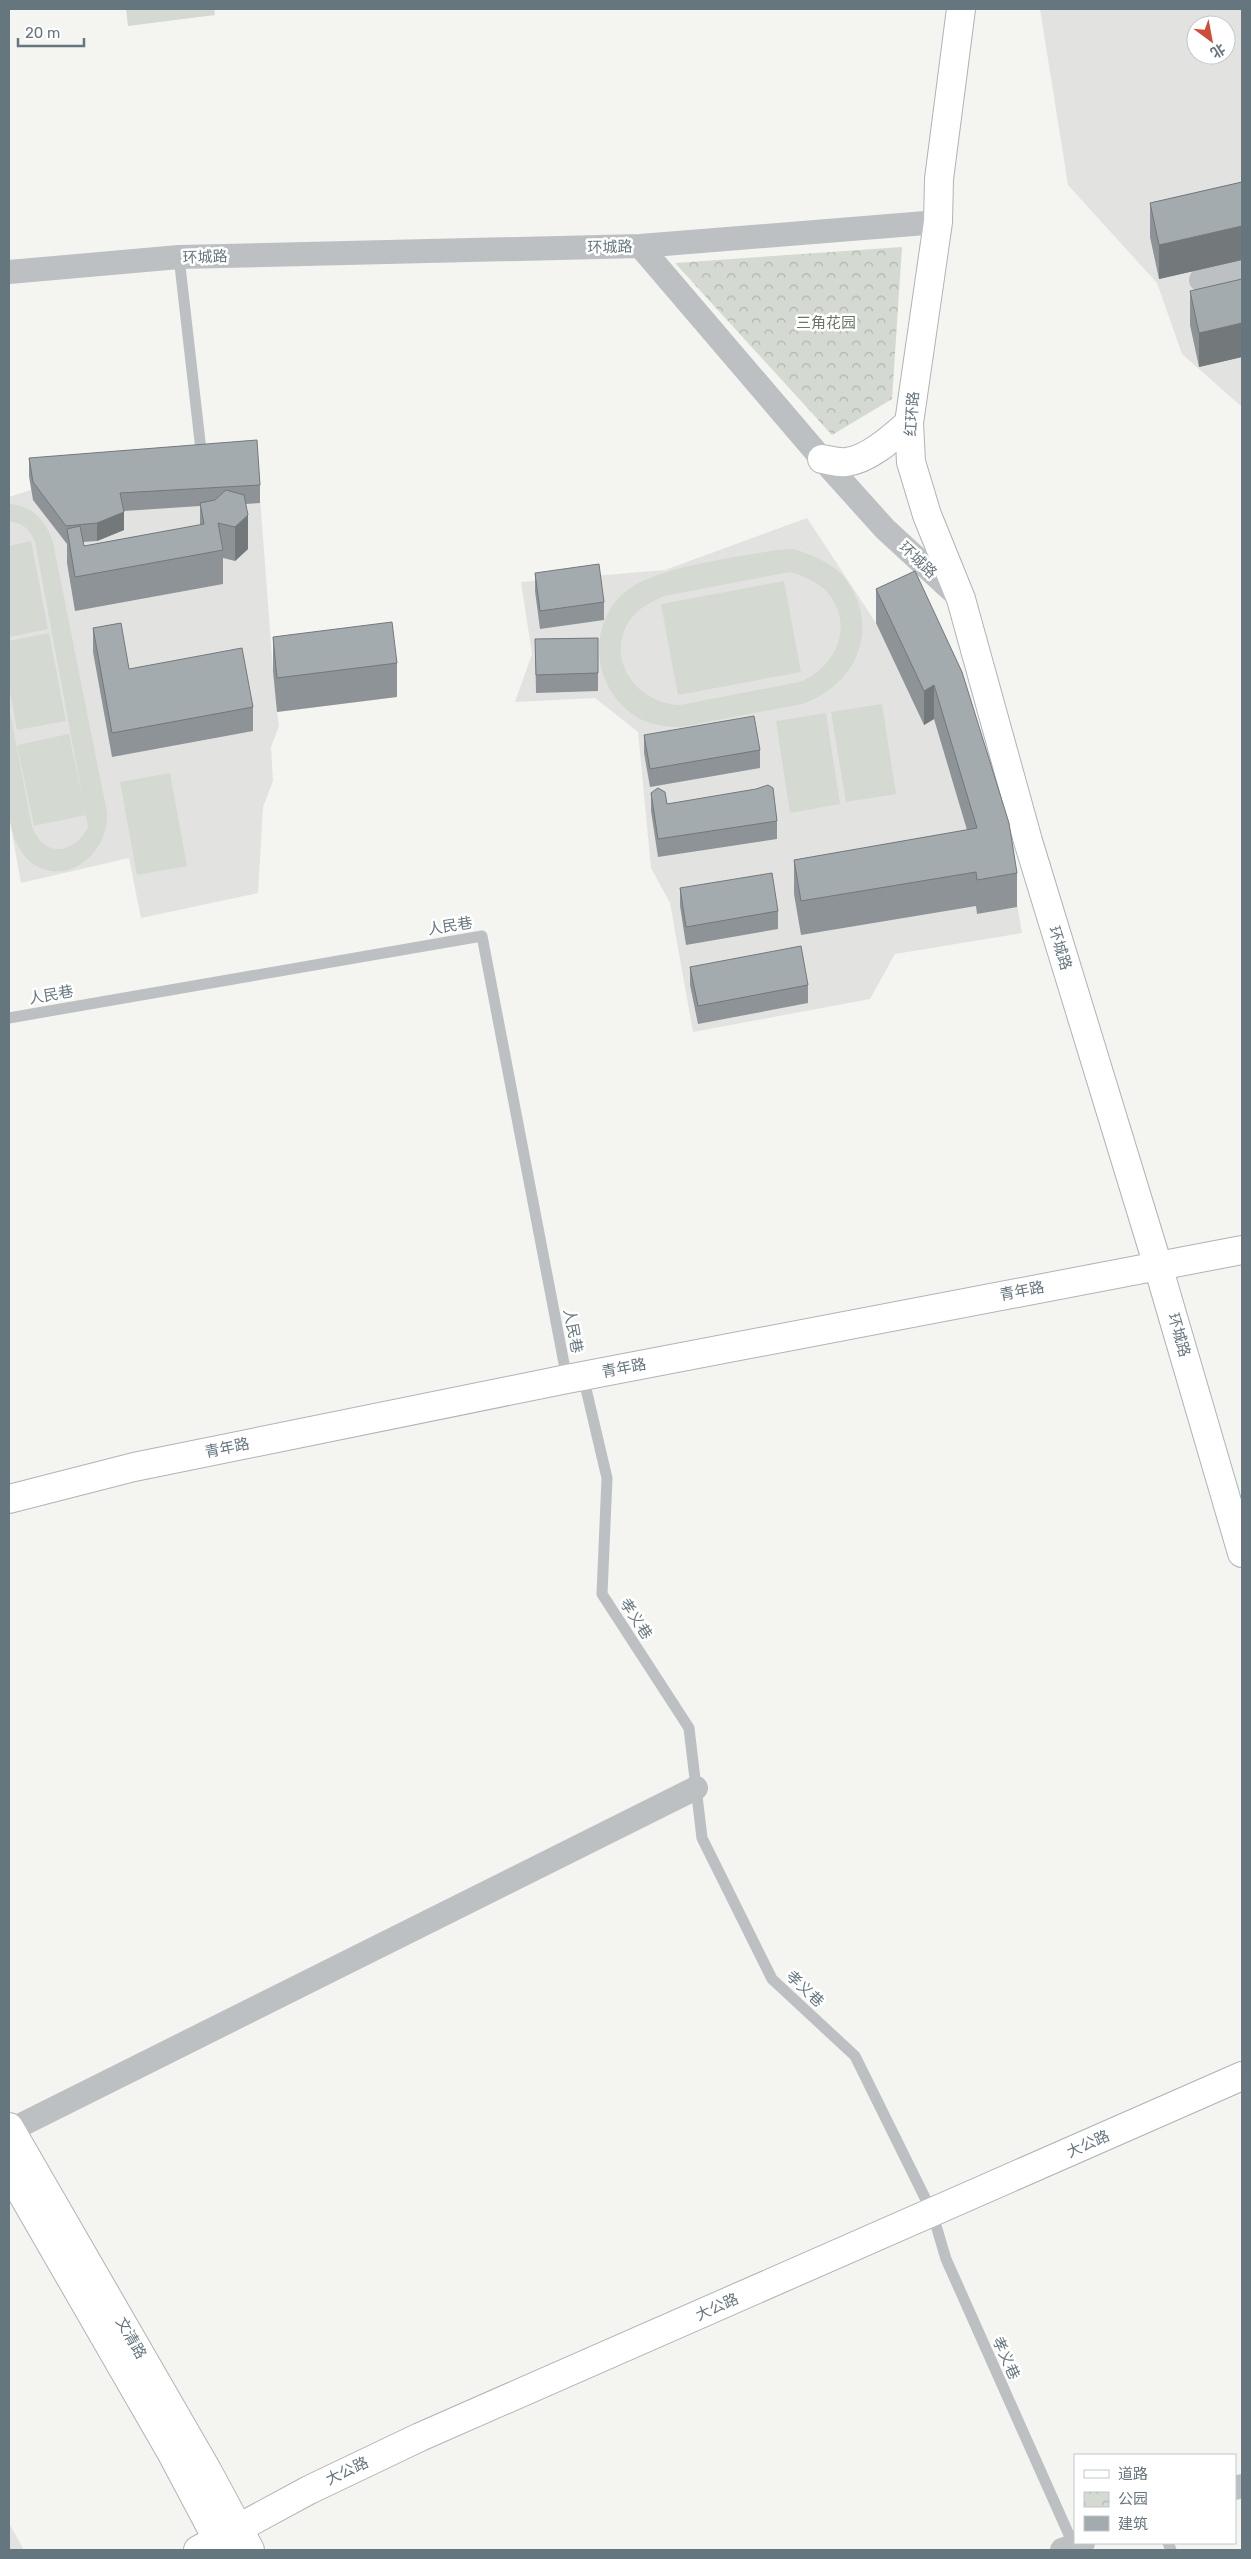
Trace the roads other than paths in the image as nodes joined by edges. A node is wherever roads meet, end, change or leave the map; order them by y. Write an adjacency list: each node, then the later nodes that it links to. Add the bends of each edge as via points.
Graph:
1 (961, 9): 3 (street, 红环路, via 939,179)
2 (977, 9): 3 (street, 红环路, via 955,179)
3 (938, 222): 4 (street); 9 (street, 红环路)
4 (640, 246): 5 (street, 环城路); 10 (street, 环城路)
5 (179, 258): 7 (street, 环城路); 11 (lane)
6 (1242, 271): 8 (street)
7 (9, 272)
8 (1201, 280)
9 (909, 423): 10 (street, via 866,455 846,462); 12 (street, 红环路, via 911,462 927,515)
10 (822, 459): 12 (street, 环城路, via 885,529)
11 (202, 462)
12 (961, 600): 15 (street, 环城路, via 1028,841)
13 (9, 1018): 16 (lane, 人民巷, via 482,936)
14 (1242, 1250): 15 (street, 青年路)
15 (1158, 1266): 16 (street, 青年路); 18 (street, 环城路)
16 (575, 1377): 17 (street, 青年路, via 134,1467); 19 (lane, 孝义巷, via 607,1478 602,1594 688,1728)
17 (9, 1499)
18 (1242, 1553)
19 (696, 1788): 21 (street); 23 (lane, 孝义巷, via 702,1838 772,1979 855,2056)
20 (1242, 2076): 23 (street, 大公路)
21 (10, 2129): 24 (street, 文清路)
22 (9, 2171): 24 (street, 文清路)
23 (932, 2212): 24 (street, 大公路, via 420,2437 309,2490); 25 (lane, 孝义巷, via 946,2259)
24 (225, 2543)
25 (1073, 2546)

